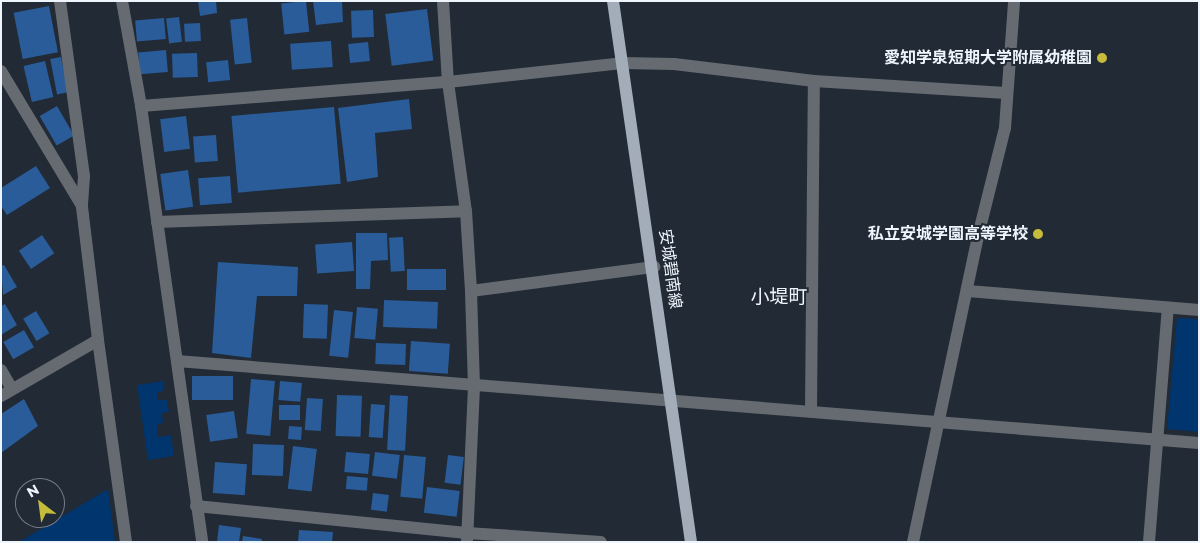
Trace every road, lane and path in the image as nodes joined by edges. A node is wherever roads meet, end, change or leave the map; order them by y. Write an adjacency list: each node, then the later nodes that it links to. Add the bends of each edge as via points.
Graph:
1 (60, 1): 12 (street, via 84,176)
2 (122, 1): 11 (street)
3 (443, 1): 9 (street)
4 (613, 1): 6 (main road, 安城碧南線)
5 (1014, 1): 10 (street)
6 (622, 62): 8 (street, via 674,64); 9 (street); 15 (main road, 安城碧南線)
7 (1, 71): 12 (street, via 72,184)
8 (814, 81): 10 (street); 27 (street)
9 (448, 82): 11 (street); 13 (street)
10 (1006, 93): 17 (street, via 1005,128)
11 (141, 106): 14 (street)
12 (82, 207): 20 (street)
13 (466, 211): 14 (street); 16 (street)
14 (157, 222): 21 (street)
15 (654, 267): 16 (street); 26 (main road, 安城碧南線)
16 (471, 291): 23 (street)
17 (968, 291): 18 (street); 28 (street)
18 (1168, 308): 19 (street); 29 (street)
19 (1199, 310)
20 (98, 340): 24 (street); 33 (street)
21 (178, 361): 23 (street); 31 (street)
22 (1, 370): 24 (street)
23 (474, 387): 26 (street); 32 (street)
24 (12, 388): 25 (street)
25 (1, 396)
26 (673, 399): 27 (street); 36 (main road, 安城碧南線)
27 (811, 411): 28 (street)
28 (941, 422): 29 (street); 37 (street)
29 (1157, 439): 30 (street); 38 (street)
30 (1199, 443)
31 (196, 506): 32 (street); 34 (street)
32 (467, 537): 35 (street)
33 (126, 542)
34 (202, 542)
35 (601, 542)
36 (691, 542)
37 (913, 542)
38 (1149, 542)

